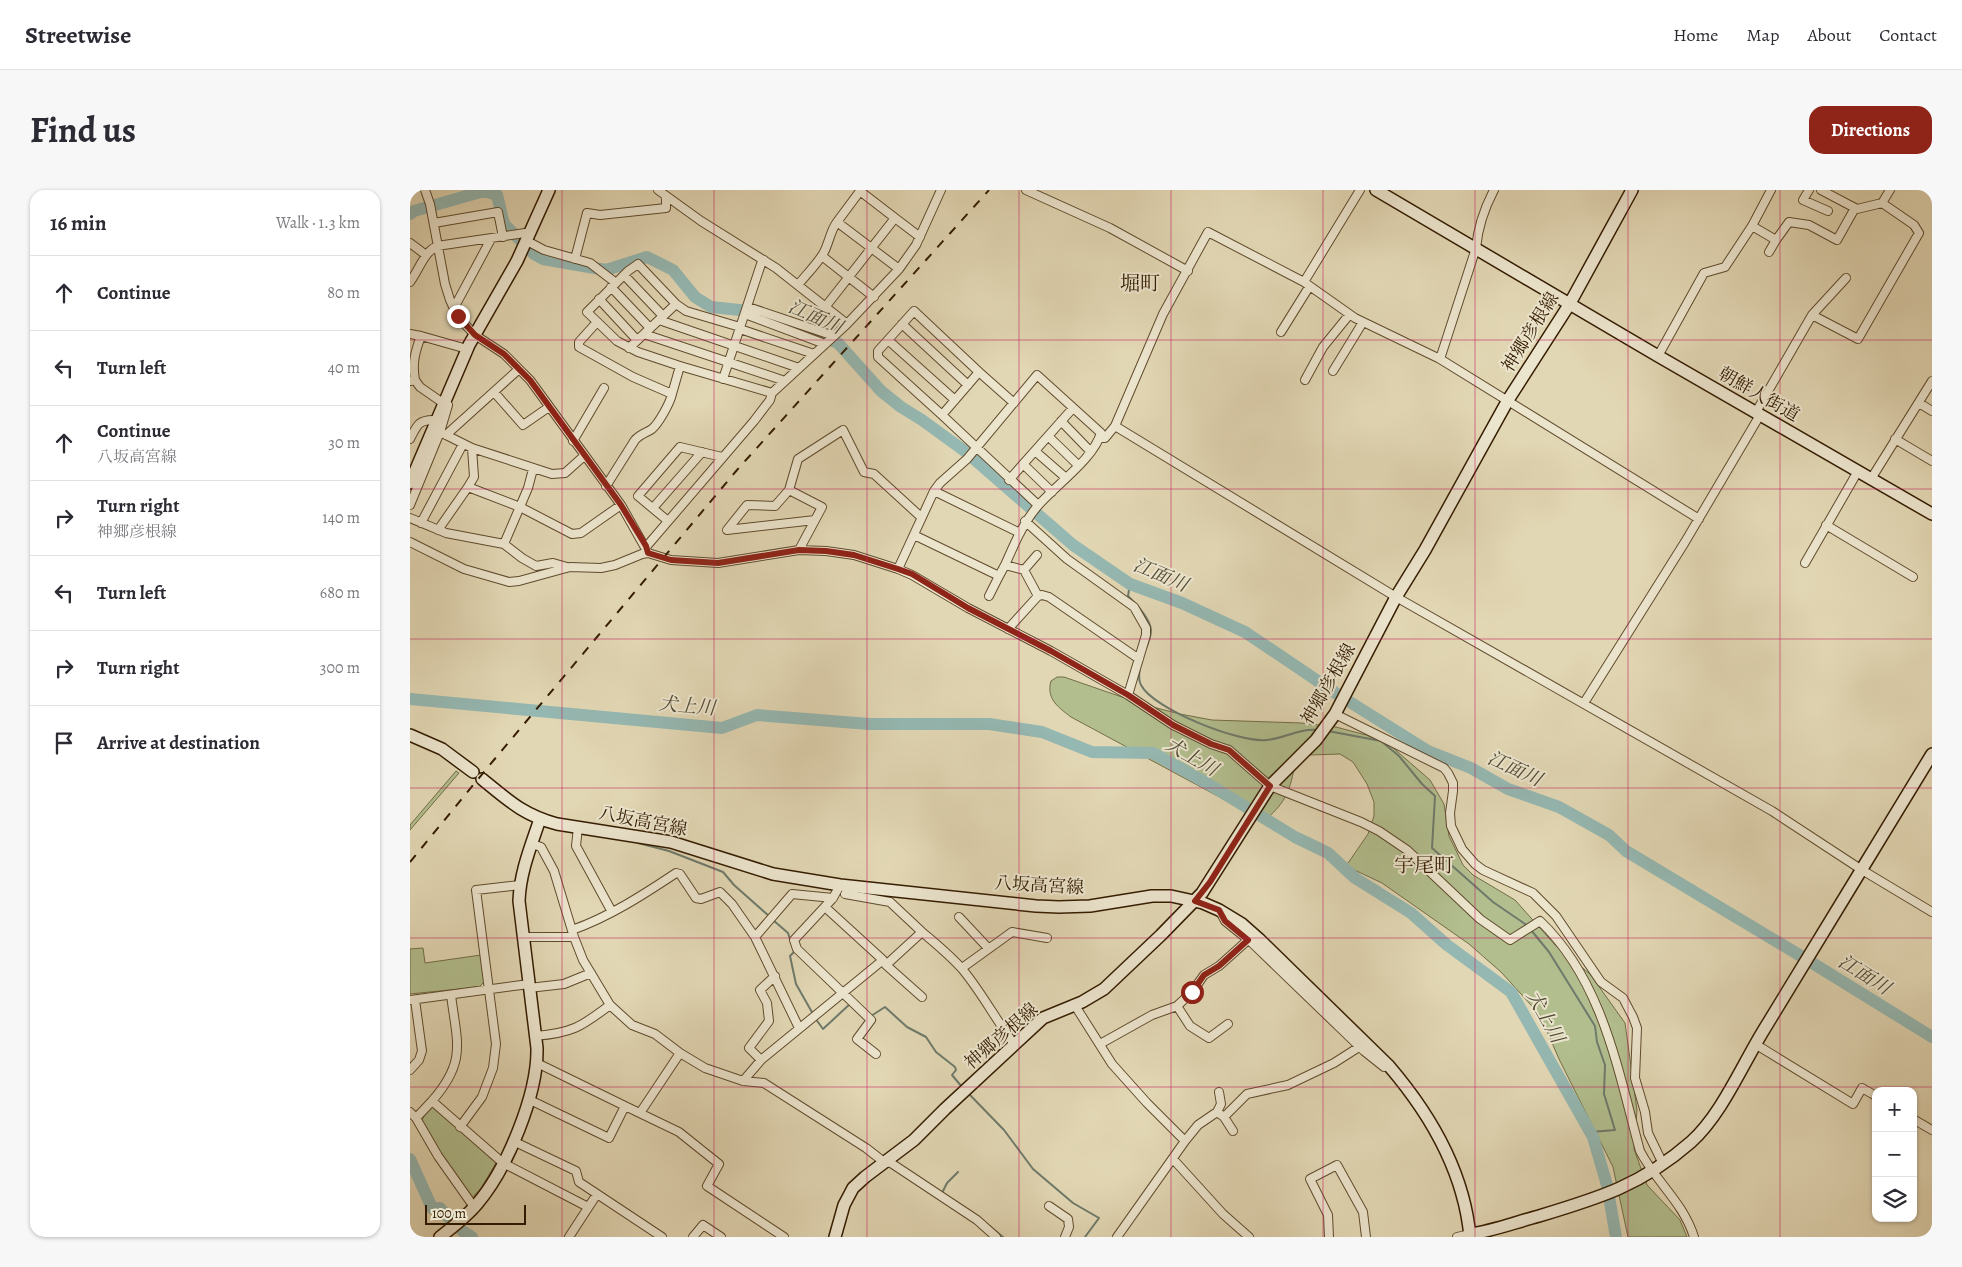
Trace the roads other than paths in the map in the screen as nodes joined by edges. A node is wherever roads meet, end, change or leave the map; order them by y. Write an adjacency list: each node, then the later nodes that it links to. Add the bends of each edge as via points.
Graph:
1 (425, 190): 19 (street)
2 (549, 190): 23 (main road)
3 (941, 190): 22 (street)
4 (1026, 190): 36 (street, via 1110,228)
5 (1360, 190): 43 (street)
6 (1376, 190): 29 (main road, 朝鮮人街道)
7 (1494, 190): 29 (street, via 1477,232)
8 (1632, 190): 47 (main road, 神郷彦根線)
9 (1770, 190): 20 (street)
10 (1809, 190): 16 (street, via 1804,200)
11 (1821, 190): 15 (street)
12 (1890, 190): 14 (street)
13 (663, 192): 33 (street, via 666,208 600,215 587,213); 34 (street, via 701,221)
14 (1882, 203): 15 (street); 52 (street, via 1914,225 1919,233 1858,339)
15 (1855, 208): 25 (street, via 1837,240 1808,225 1789,222)
16 (1828, 212)
17 (895, 218): 18 (street, via 860,191); 22 (street); 28 (street)
18 (837, 222): 28 (street); 32 (street)
19 (434, 223): 21 (street, via 498,212); 27 (street)
20 (1752, 226): 25 (street); 73 (street, via 1725,267 1704,273)
21 (503, 237): 23 (street, via 525,234); 24 (street)
22 (920, 237): 35 (street)
23 (528, 238): 33 (street, via 544,250); 63 (main road)
24 (490, 239): 27 (street); 49 (street)
25 (1776, 240): 30 (street)
26 (410, 243): 31 (street)
27 (437, 246): 31 (street); 49 (street)
28 (871, 248): 35 (street); 38 (street)
29 (1476, 248): 47 (main road, 朝鮮人街道); 74 (street)
30 (1769, 252)
31 (426, 255): 39 (street)
32 (822, 256): 38 (street); 42 (street)
33 (575, 259): 41 (street, via 590,263)
34 (764, 260): 42 (street); 50 (street)
35 (899, 269): 44 (street)
36 (1188, 272): 43 (street, via 1208,232); 103 (street, via 1163,314)
37 (624, 275): 41 (street); 46 (street, via 638,264); 53 (street)
38 (848, 277): 44 (street); 48 (street)
39 (411, 278)
40 (1846, 278): 52 (street)
41 (614, 285): 45 (street); 58 (street)
42 (798, 285): 48 (street)
43 (1307, 285): 51 (street); 60 (street)
44 (874, 297): 56 (street)
45 (599, 299): 54 (street, via 587,312); 66 (street)
46 (676, 304): 53 (street); 59 (street, via 686,311)
47 (1569, 304): 73 (main road, 朝鮮人街道); 93 (main road, 神郷彦根線)
48 (826, 306): 56 (street)
49 (454, 308): 63 (street)
50 (747, 310): 59 (street); 65 (street); 68 (street)
51 (1349, 315): 55 (street); 82 (street, via 1323,347)
52 (1812, 315): 100 (street)
53 (661, 318): 58 (street); 69 (street)
54 (597, 322): 70 (street, via 616,341); 90 (street, via 579,342 579,347)
55 (1363, 322): 74 (street); 80 (street)
56 (847, 324): 65 (street)
57 (902, 324): 67 (street); 79 (street, via 914,311); 86 (street)
58 (650, 328): 62 (street)
59 (740, 328): 69 (street); 72 (street)
60 (1281, 332)
61 (410, 334): 64 (street)
62 (644, 334): 66 (street); 75 (street)
63 (475, 335): 71 (main road); 78 (street, via 504,354)
64 (422, 336): 71 (street); 84 (street, via 414,354)
65 (834, 336): 68 (street)
66 (637, 340): 70 (street)
67 (888, 340): 92 (street); 99 (street, via 878,351 878,357)
68 (825, 344): 72 (street)
69 (734, 345): 75 (street); 77 (street)
70 (629, 348): 76 (street)
71 (467, 350): 91 (main road)
72 (814, 354): 77 (street)
73 (1658, 356): 100 (main road, 朝鮮人街道)
74 (1440, 359): 93 (street)
75 (729, 362): 81 (street); 85 (street)
76 (680, 366): 81 (street); 90 (street)
77 (799, 368): 85 (street)
78 (519, 369): 88 (street); 96 (street)
79 (979, 372): 86 (street); 94 (street)
80 (1333, 372)
81 (723, 379): 89 (street)
82 (1305, 380)
83 (1932, 380): 95 (street)
84 (412, 381): 91 (street)
85 (785, 381): 89 (street)
86 (968, 385): 92 (street)
87 (604, 388): 109 (street)
88 (494, 392): 96 (street, via 523,425); 104 (street)
89 (772, 393): 117 (street, via 770,400)
90 (672, 394): 127 (street, via 653,428 635,440)
91 (445, 399): 101 (main road); 104 (street, via 449,402)
92 (955, 400): 99 (street)
93 (1508, 400): 140 (street); 162 (main road, 神郷彦根線)
94 (1014, 403): 97 (street, via 1037,375); 112 (street)
95 (1918, 403): 98 (street); 108 (street)
96 (548, 407): 109 (street)
97 (1073, 408): 102 (street); 106 (street, via 1101,433)
98 (1932, 411)
99 (942, 414): 112 (street)
100 (1758, 414): 122 (main road, 朝鮮人街道); 140 (street)
101 (436, 420): 107 (street, via 418,424); 126 (main road)
102 (1061, 421): 105 (street); 115 (street)
103 (1115, 426): 106 (street, via 1105,438); 162 (street)
104 (443, 434): 110 (street); 132 (street)
105 (1048, 436): 113 (street); 120 (street)
106 (1100, 438): 115 (street)
107 (410, 439)
108 (1895, 439): 118 (street); 124 (street)
109 (573, 441): 116 (street)
110 (463, 444): 111 (street); 143 (street)
111 (472, 448): 121 (street); 128 (street, via 474,477)
112 (974, 450): 125 (street); 130 (street)
113 (1035, 451): 119 (street); 123 (street)
114 (702, 452): 117 (street); 135 (street); 135 (street, via 680,447 638,496)
115 (1091, 452): 120 (street)
116 (584, 456): 121 (street, via 565,473 552,474); 127 (street)
117 (722, 457): 142 (street)
118 (1932, 461)
119 (1023, 464): 125 (street); 131 (street)
120 (1078, 465): 123 (street)
121 (533, 469): 134 (street)
122 (1858, 471): 124 (main road, 朝鮮人街道); 144 (street)
123 (1066, 478): 131 (street)
124 (1872, 479): 137 (main road, 朝鮮人街道)
125 (1009, 480): 136 (street)
126 (410, 484)
127 (606, 486): 133 (street)
128 (468, 487): 134 (street); 145 (street)
129 (789, 490): 139 (street, via 798,460 843,430 864,472 874,474); 141 (street, via 822,507); 141 (street, via 775,506 747,504 727,530)
130 (934, 491): 139 (street); 146 (street)
131 (1052, 492): 136 (street)
132 (410, 505)
133 (621, 505): 134 (street, via 581,533 572,534); 150 (street)
134 (520, 507): 149 (street)
135 (653, 508): 142 (street)
136 (1032, 513): 146 (street); 164 (street, via 1067,559 1134,607 1146,628)
137 (1932, 514)
138 (410, 518): 143 (street)
139 (921, 518): 147 (street)
140 (1699, 519): 166 (street)
141 (815, 520): 151 (street)
142 (668, 521): 150 (street)
143 (421, 523): 145 (street)
144 (1826, 525): 153 (street); 159 (street)
145 (438, 530): 149 (street)
146 (1020, 533): 154 (street)
147 (914, 535): 156 (street); 158 (street)
148 (410, 542): 155 (street, via 464,569 509,582)
149 (504, 544): 155 (street, via 536,566 553,563)
150 (647, 550): 151 (street, via 671,560 718,563); 155 (street, via 616,565)
151 (799, 550): 156 (street, via 854,555)
152 (1038, 555): 157 (street)
153 (1805, 563)
154 (1005, 565): 157 (street); 158 (street)
155 (570, 567)
156 (898, 569): 163 (street)
157 (1024, 570): 161 (street)
158 (999, 576): 160 (street)
159 (1913, 577)
160 (990, 596)
161 (1038, 596): 163 (street); 164 (street, via 1049,597)
162 (1396, 597): 166 (street); 167 (main road, 神郷彦根線)
163 (1008, 629): 165 (street)
164 (1139, 659): 165 (street)
165 (1128, 695): 170 (street, via 1173,725 1229,750)
166 (1584, 703): 174 (street, via 1772,811)
167 (1334, 714): 170 (main road, 神郷彦根線, via 1316,740); 238 (street, via 1444,768 1453,783 1451,826 1462,849 1483,870 1533,893 1556,916 1601,982 1623,998 1637,1028 1635,1078 1646,1112 1648,1133)
168 (410, 735): 171 (main road, 八坂高宮線, via 442,749 515,806)
169 (1932, 754): 174 (main road)
170 (1268, 789): 177 (main road, 神郷彦根線); 239 (street, via 1379,831 1407,850 1480,919 1510,940 1540,922 1551,932 1576,966 1600,1014 1616,1056)
171 (540, 820): 172 (main road, 八坂高宮線); 173 (main road)
172 (578, 827): 176 (main road, 八坂高宮線, via 670,842 773,874); 181 (street, via 576,846)
173 (532, 844): 175 (main road); 185 (street, via 541,847 554,871)
174 (1862, 870): 182 (street); 211 (main road)
175 (520, 885): 186 (main road); 196 (street, via 476,890)
176 (842, 889): 177 (main road, 八坂高宮線, via 1036,906 1090,906 1165,895); 178 (street); 184 (street, via 890,902)
177 (1199, 897): 180 (main road, 八坂高宮線); 201 (main road, 神郷彦根線, via 1104,989)
178 (833, 898): 179 (street); 187 (street, via 792,894)
179 (825, 907): 191 (street); 197 (street, via 794,940 797,949)
180 (1219, 910): 189 (street, via 1225,921); 217 (main road, 八坂高宮線, via 1242,924)
181 (612, 912): 185 (street); 187 (street, via 676,873 696,898 701,900 722,893)
182 (1932, 912)
183 (959, 917): 190 (street)
184 (922, 932): 191 (street); 192 (street)
185 (573, 934): 186 (street); 193 (street)
186 (523, 937): 195 (main road)
187 (755, 937): 194 (street)
188 (1047, 938): 190 (street, via 1012,932)
189 (1248, 940): 203 (street, via 1204,975); 212 (street)
190 (988, 948): 192 (street)
191 (884, 963): 197 (street); 199 (street)
192 (962, 968): 209 (street)
193 (590, 973): 195 (street, via 564,984); 202 (street)
194 (775, 976): 205 (street); 215 (street, via 760,990 767,1003 769,1021 749,1048)
195 (529, 986): 196 (street); 208 (main road)
196 (488, 990): 198 (street); 230 (street, via 496,1044 493,1068 482,1097)
197 (842, 992): 205 (street); 214 (street, via 871,1020 857,1039)
198 (451, 995): 200 (street); 223 (street, via 458,1049 455,1067 446,1085)
199 (922, 998)
200 (413, 1000): 206 (street)
201 (1074, 1004): 209 (main road, 神郷彦根線, via 1043,1018); 210 (street)
202 (610, 1005): 208 (street, via 572,1031); 213 (street, via 632,1025 655,1034)
203 (1177, 1006): 204 (street, via 1190,1026 1209,1038); 210 (street, via 1152,1015)
204 (1228, 1024)
205 (799, 1028): 215 (street)
206 (419, 1029): 207 (street); 218 (street, via 422,1050)
207 (410, 1030)
208 (535, 1036): 216 (main road)
209 (1014, 1044): 236 (main road, 神郷彦根線, via 914,1140)
210 (1100, 1044): 234 (street, via 1112,1064 1147,1104)
211 (1755, 1044): 221 (street, via 1853,1104 1862,1088); 238 (main road, via 1709,1122 1692,1142)
212 (1359, 1047): 217 (street, via 1383,1067); 228 (street, via 1288,1085 1247,1094)
213 (680, 1053): 219 (street, via 705,1068); 226 (street)
214 (876, 1054)
215 (761, 1060): 219 (street)
216 (537, 1064): 222 (main road); 224 (street)
217 (1389, 1066): 246 (main road, 八坂高宮線, via 1418,1103 1444,1147 1462,1193)
218 (410, 1070)
219 (743, 1081): 236 (street, via 764,1083)
220 (1219, 1092): 225 (street, via 1221,1104)
221 (1872, 1094)
222 (530, 1100): 224 (street, via 609,1138); 233 (main road)
223 (432, 1101): 227 (street); 230 (street)
224 (625, 1106): 226 (street)
225 (1217, 1112): 228 (street); 234 (street, via 1198,1125)
226 (640, 1114): 252 (street, via 679,1132 719,1164 708,1186)
227 (413, 1115): 242 (street)
228 (1224, 1117): 232 (street)
229 (1917, 1121): 231 (street)
230 (460, 1127): 237 (street)
231 (1932, 1130)
232 (1233, 1131)
233 (513, 1141): 237 (main road); 240 (street, via 576,1172 579,1182)
234 (1185, 1141): 235 (street)
235 (1173, 1159): 255 (street); 256 (street, via 1223,1214)
236 (884, 1162): 245 (street, via 891,1163); 253 (main road, 神郷彦根線, via 854,1188 844,1205)
237 (503, 1163): 242 (main road); 243 (street)
238 (1663, 1164): 239 (main road)
239 (1649, 1174): 246 (main road, via 1588,1201); 260 (street, via 1685,1215)
240 (597, 1194): 243 (street); 249 (street)
241 (1049, 1206): 254 (street, via 1068,1219)
242 (474, 1207): 244 (main road)
243 (588, 1207): 248 (street)
244 (453, 1233): 247 (main road)
245 (992, 1235)
246 (1472, 1235): 259 (street)
247 (440, 1237)
248 (569, 1237)
249 (662, 1237)
250 (693, 1237): 251 (street, via 703,1225)
251 (721, 1237)
252 (784, 1237)
253 (834, 1237)
254 (1065, 1237)
255 (1117, 1237)
256 (1250, 1237)
257 (1329, 1237): 258 (street, via 1328,1215 1310,1179 1337,1165 1364,1212)
258 (1366, 1237)
259 (1457, 1237)
260 (1694, 1237)

